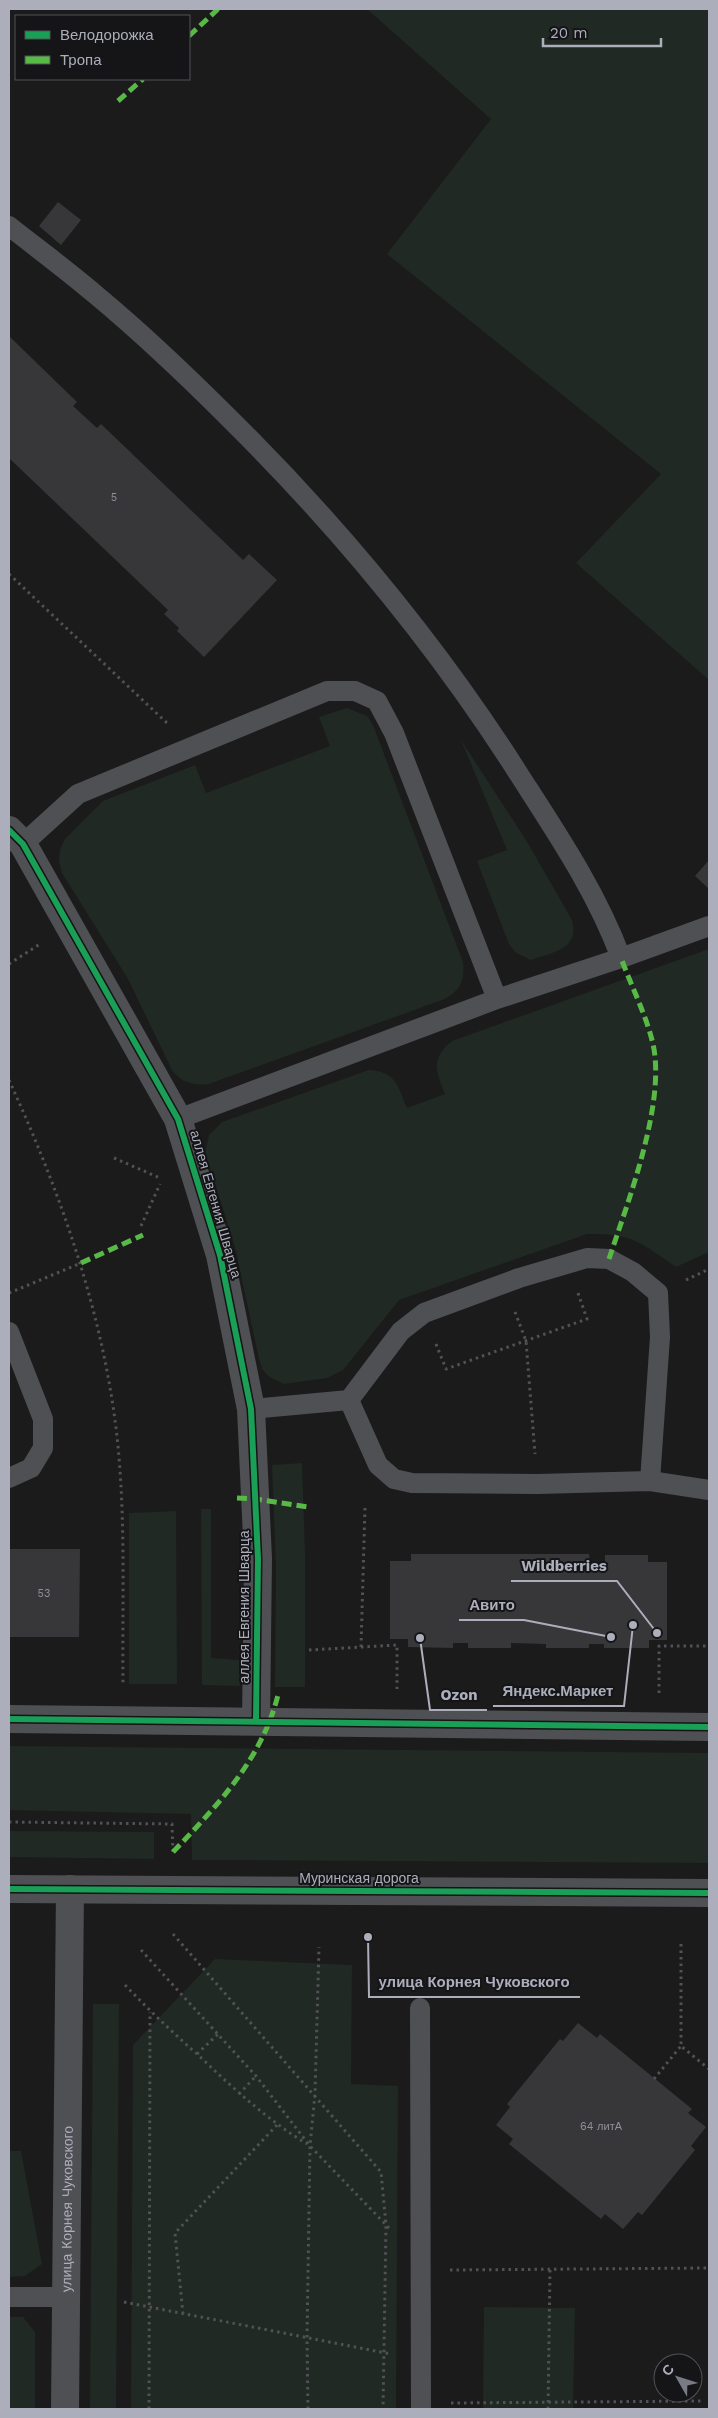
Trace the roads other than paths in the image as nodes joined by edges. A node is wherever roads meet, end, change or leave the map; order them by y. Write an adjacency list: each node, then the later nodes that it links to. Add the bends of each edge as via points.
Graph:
1 (9, 226): 4 (lane, via 98,296 196,385 286,475 373,572 441,659 513,764 560,838 603,916)
2 (16, 837): 5 (lane, via 78,794 327,691 355,691 377,702 394,733); 6 (street, аллея Евгения Шварца)
3 (709, 926): 4 (lane)
4 (620, 958): 5 (lane)
5 (497, 999): 6 (lane)
6 (178, 1118): 9 (street, аллея Евгения Шварца, via 220,1255)
7 (9, 1332): 10 (lane, via 43,1419 43,1448 31,1468)
8 (349, 1400): 9 (lane); 11 (lane, via 378,1465 394,1479 412,1483 538,1484); 11 (lane, via 401,1331 424,1313 588,1258 609,1259 633,1272 658,1293 660,1337)
9 (251, 1409): 14 (street, аллея Евгения Шварца, via 258,1559)
10 (9, 1478)
11 (650, 1481): 12 (lane)
12 (709, 1490)
13 (9, 1719): 14 (street)
14 (256, 1720): 15 (street)
15 (709, 1727)
16 (9, 1889): 17 (street, Муринская дорога)
17 (70, 1889): 18 (street, Муринская дорога); 21 (street, улица Корнея Чуковского)
18 (709, 1893)
19 (420, 2008): 23 (lane)
20 (9, 2297): 21 (lane)
21 (66, 2297): 22 (street, улица Корнея Чуковского)
22 (66, 2409)
23 (421, 2409)

